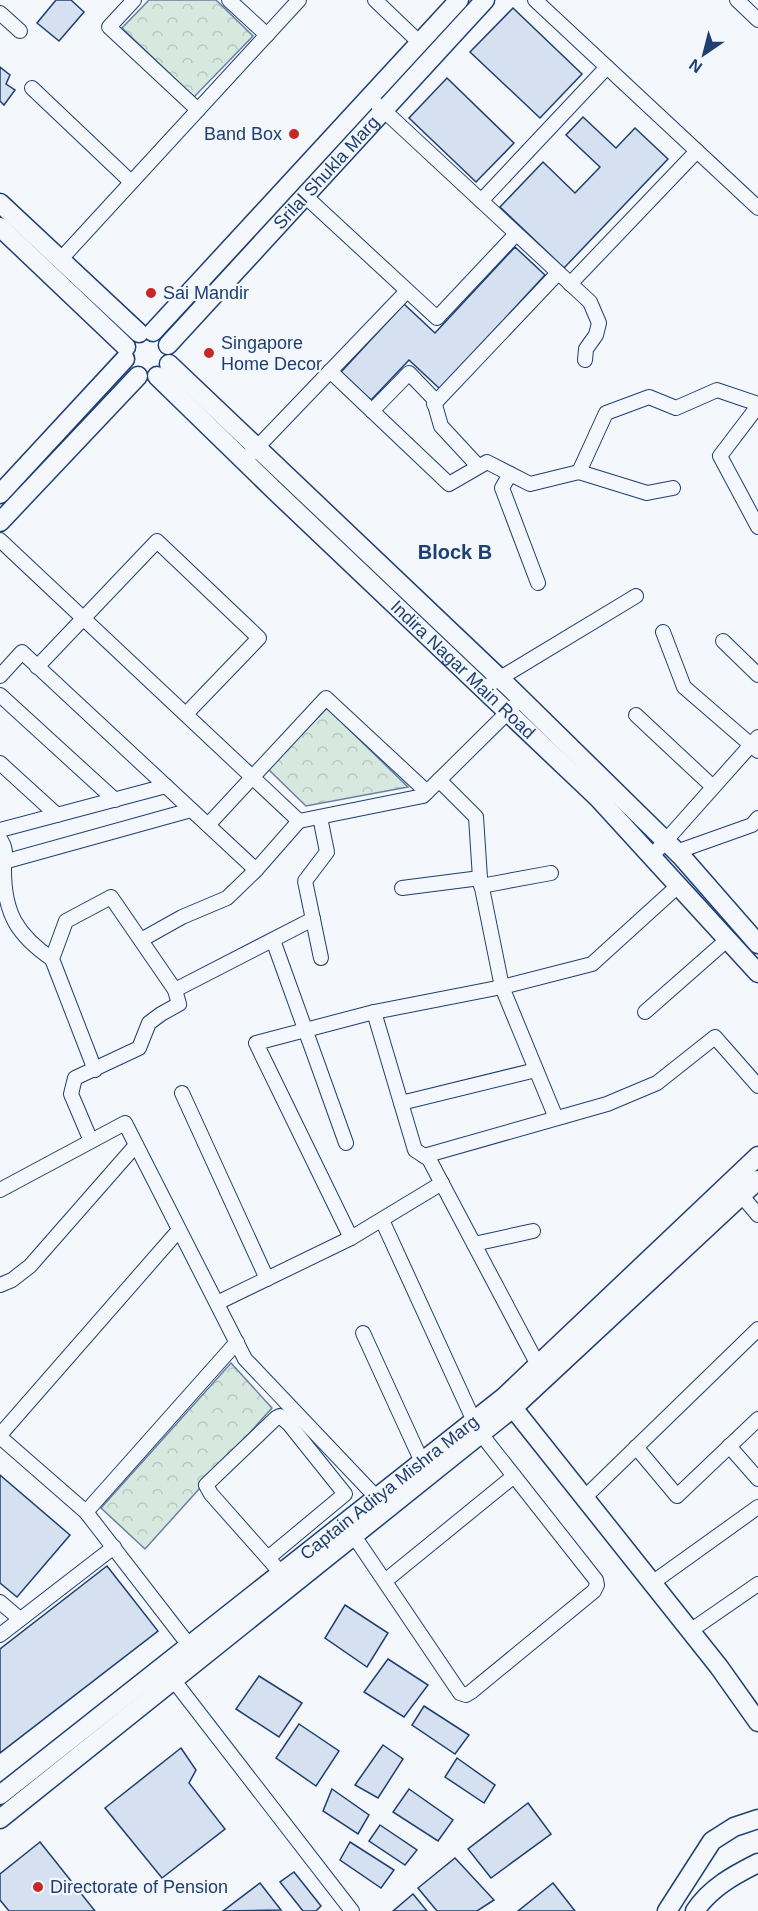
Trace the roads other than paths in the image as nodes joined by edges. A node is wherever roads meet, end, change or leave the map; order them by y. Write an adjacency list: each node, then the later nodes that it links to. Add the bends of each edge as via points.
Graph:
1 (134, 0): 17 (street, via 109,27)
2 (230, 0): 12 (street)
3 (299, 0): 12 (street)
4 (375, 0): 13 (street)
5 (459, 0): 13 (street, Srilal Shukla Marg)
6 (485, 0): 18 (street, Srilal Shukla Marg)
7 (535, 0): 14 (street)
8 (737, 0): 10 (street)
9 (0, 13): 11 (street)
10 (758, 20)
11 (20, 31)
12 (267, 35): 17 (street)
13 (420, 43): 16 (street, Srilal Shukla Marg)
14 (607, 67): 19 (street); 22 (street)
15 (32, 88): 20 (street)
16 (369, 97): 18 (street); 31 (street, Srilal Shukla Marg)
17 (198, 110): 20 (street)
18 (384, 110): 21 (street, Srilal Shukla Marg); 22 (street)
19 (697, 151): 24 (street); 29 (street)
20 (131, 182): 27 (street)
21 (305, 196): 30 (street); 32 (street, Srilal Shukla Marg)
22 (481, 201): 26 (street)
23 (0, 204): 27 (street)
24 (757, 204)
25 (0, 227): 33 (street)
26 (516, 234): 28 (street); 30 (street, via 437,318)
27 (60, 260): 31 (street)
28 (558, 273): 29 (street); 38 (street)
29 (570, 284): 34 (street, via 590,302 599,323)
30 (407, 291): 36 (street)
31 (146, 333): 32 (street, via 162,337); 33 (street, via 130,340)
32 (168, 345): 35 (street, via 171,355)
33 (125, 353): 37 (street, via 131,371); 46 (street)
34 (585, 360)
35 (163, 370): 37 (street, via 147,378); 41 (street, Indira Nagar Main Road)
36 (330, 371): 40 (street); 41 (street)
37 (138, 376): 47 (street)
38 (434, 404): 40 (street, via 409,373); 42 (street, via 441,426)
39 (758, 405): 43 (street, via 717,390 676,408 649,397 638,401 606,413); 48 (street, via 720,456)
40 (372, 411): 42 (street, via 449,484)
41 (250, 454): 58 (street, Indira Nagar Main Road); 59 (street, Indira Nagar Main Road)
42 (478, 466): 44 (street, via 486,462)
43 (579, 472): 44 (street, via 530,484); 45 (street, via 646,493)
44 (510, 474): 50 (street, via 502,488)
45 (673, 488)
46 (0, 494)
47 (0, 522)
48 (758, 527)
49 (0, 540): 52 (street)
50 (538, 584)
51 (636, 596): 58 (street)
52 (83, 618): 55 (street); 63 (street); 63 (street, via 157,541 259,638)
53 (663, 632): 65 (street, via 684,687)
54 (723, 641): 56 (street)
55 (37, 667): 57 (street, via 22,652); 69 (street)
56 (758, 675)
57 (0, 676)
58 (500, 678): 59 (street); 61 (street, Indira Nagar Main Road)
59 (482, 688): 62 (street, Indira Nagar Main Road)
60 (0, 695): 72 (street)
61 (521, 698): 62 (street); 81 (street, Indira Nagar Main Road)
62 (508, 712): 68 (street); 82 (street, Indira Nagar Main Road)
63 (186, 714): 67 (street)
64 (636, 715): 70 (street)
65 (756, 744): 70 (street)
66 (0, 763): 74 (street)
67 (253, 777): 71 (street, via 326,698); 77 (street); 78 (street)
68 (439, 780): 71 (street); 86 (street, via 476,817)
69 (166, 786): 72 (street); 73 (street)
70 (713, 787): 81 (street)
71 (427, 792): 75 (street)
72 (115, 800): 74 (street)
73 (191, 810): 78 (street); 83 (street)
74 (57, 815): 79 (street)
75 (320, 817): 77 (street); 89 (street, via 327,852 305,881)
76 (758, 818): 81 (street, via 752,825)
77 (299, 821): 84 (street)
78 (208, 825): 84 (street)
79 (0, 830)
80 (0, 839): 83 (street, via 6,848)
81 (671, 846): 82 (street); 93 (street, Indira Nagar Main Road)
82 (652, 855): 87 (street, Indira Nagar Main Road)
83 (2, 862): 95 (street, via 6,898 15,925)
84 (256, 870): 91 (street, via 227,898)
85 (551, 873): 86 (street)
86 (481, 882): 88 (street); 97 (street)
87 (679, 885): 90 (street, Indira Nagar Main Road); 97 (street, via 592,964)
88 (402, 888)
89 (313, 919): 92 (street); 94 (street)
90 (728, 939): 96 (street, Indira Nagar Main Road); 100 (street)
91 (141, 940): 95 (street, via 111,897 66,921); 98 (street)
92 (273, 940): 98 (street); 101 (street)
93 (758, 944)
94 (321, 958)
95 (52, 959): 102 (street)
96 (758, 973)
97 (502, 987): 99 (street); 103 (street)
98 (175, 990): 102 (street, via 179,1004 149,1023 139,1048)
99 (374, 1012): 101 (street); 106 (street)
100 (645, 1012)
101 (306, 1030): 109 (street); 121 (street, via 256,1043)
102 (95, 1070): 108 (street, via 75,1078 71,1094)
103 (536, 1070): 106 (street); 107 (street)
104 (758, 1086): 107 (street, via 715,1037 657,1083 607,1104)
105 (182, 1093): 123 (street)
106 (401, 1103): 111 (street, via 415,1150)
107 (556, 1118): 111 (street)
108 (91, 1141): 110 (street, via 125,1123); 115 (street)
109 (346, 1143)
110 (136, 1145): 119 (street); 124 (street, via 30,1266)
111 (424, 1156): 114 (street)
112 (758, 1156): 129 (street, Captain Aditya Mishra Marg)
113 (758, 1180): 116 (street, Captain Aditya Mishra Marg)
114 (442, 1183): 118 (street); 122 (street)
115 (0, 1190)
116 (741, 1196): 117 (street); 130 (street, Captain Aditya Mishra Marg)
117 (758, 1215)
118 (382, 1220): 121 (street); 132 (street)
119 (180, 1230): 125 (street); 133 (street)
120 (533, 1231): 122 (street)
121 (351, 1239): 123 (street)
122 (474, 1244): 129 (street)
123 (267, 1279): 125 (street)
124 (0, 1285)
125 (217, 1303): 128 (street)
126 (758, 1329): 135 (street)
127 (363, 1333): 136 (street)
128 (237, 1342): 139 (street, via 245,1359); 142 (street)
129 (538, 1365): 130 (street, Captain Aditya Mishra Marg)
130 (509, 1402): 132 (street, Captain Aditya Mishra Marg); 140 (street)
131 (758, 1419): 134 (street)
132 (478, 1427): 136 (street, Captain Aditya Mishra Marg); 137 (street); 143 (street, Captain Aditya Mishra Marg)
133 (0, 1436): 142 (street)
134 (729, 1446): 135 (street, via 677,1496); 138 (street)
135 (636, 1447): 140 (street)
136 (422, 1462): 139 (street, Captain Aditya Mishra Marg)
137 (514, 1476): 147 (street); 147 (street, via 597,1585 471,1692 460,1693)
138 (758, 1479)
139 (377, 1498): 146 (street, Captain Aditya Mishra Marg)
140 (584, 1498): 148 (street)
141 (758, 1507): 148 (street)
142 (86, 1512): 144 (street)
143 (354, 1536): 147 (street); 154 (street, Captain Aditya Mishra Marg)
144 (114, 1547): 151 (street); 154 (street)
145 (268, 1558): 145 (street, via 206,1485 280,1416 345,1494); 146 (street)
146 (281, 1573): 154 (street, Captain Aditya Mishra Marg)
147 (385, 1581)
148 (652, 1583): 152 (street)
149 (758, 1584): 152 (street)
150 (0, 1602): 151 (street)
151 (20, 1619): 153 (street)
152 (690, 1631): 156 (street)
153 (0, 1635)
154 (194, 1653): 155 (street, Captain Aditya Mishra Marg)
155 (168, 1673): 157 (street, Captain Aditya Mishra Marg); 158 (street, Captain Aditya Mishra Marg); 161 (street)
156 (758, 1722)
157 (0, 1795)
158 (0, 1819)
159 (758, 1819): 162 (street, via 734,1827 712,1841)
160 (758, 1863): 163 (street, via 734,1875 704,1898)
161 (352, 1911)
162 (667, 1911)
163 (695, 1911)

